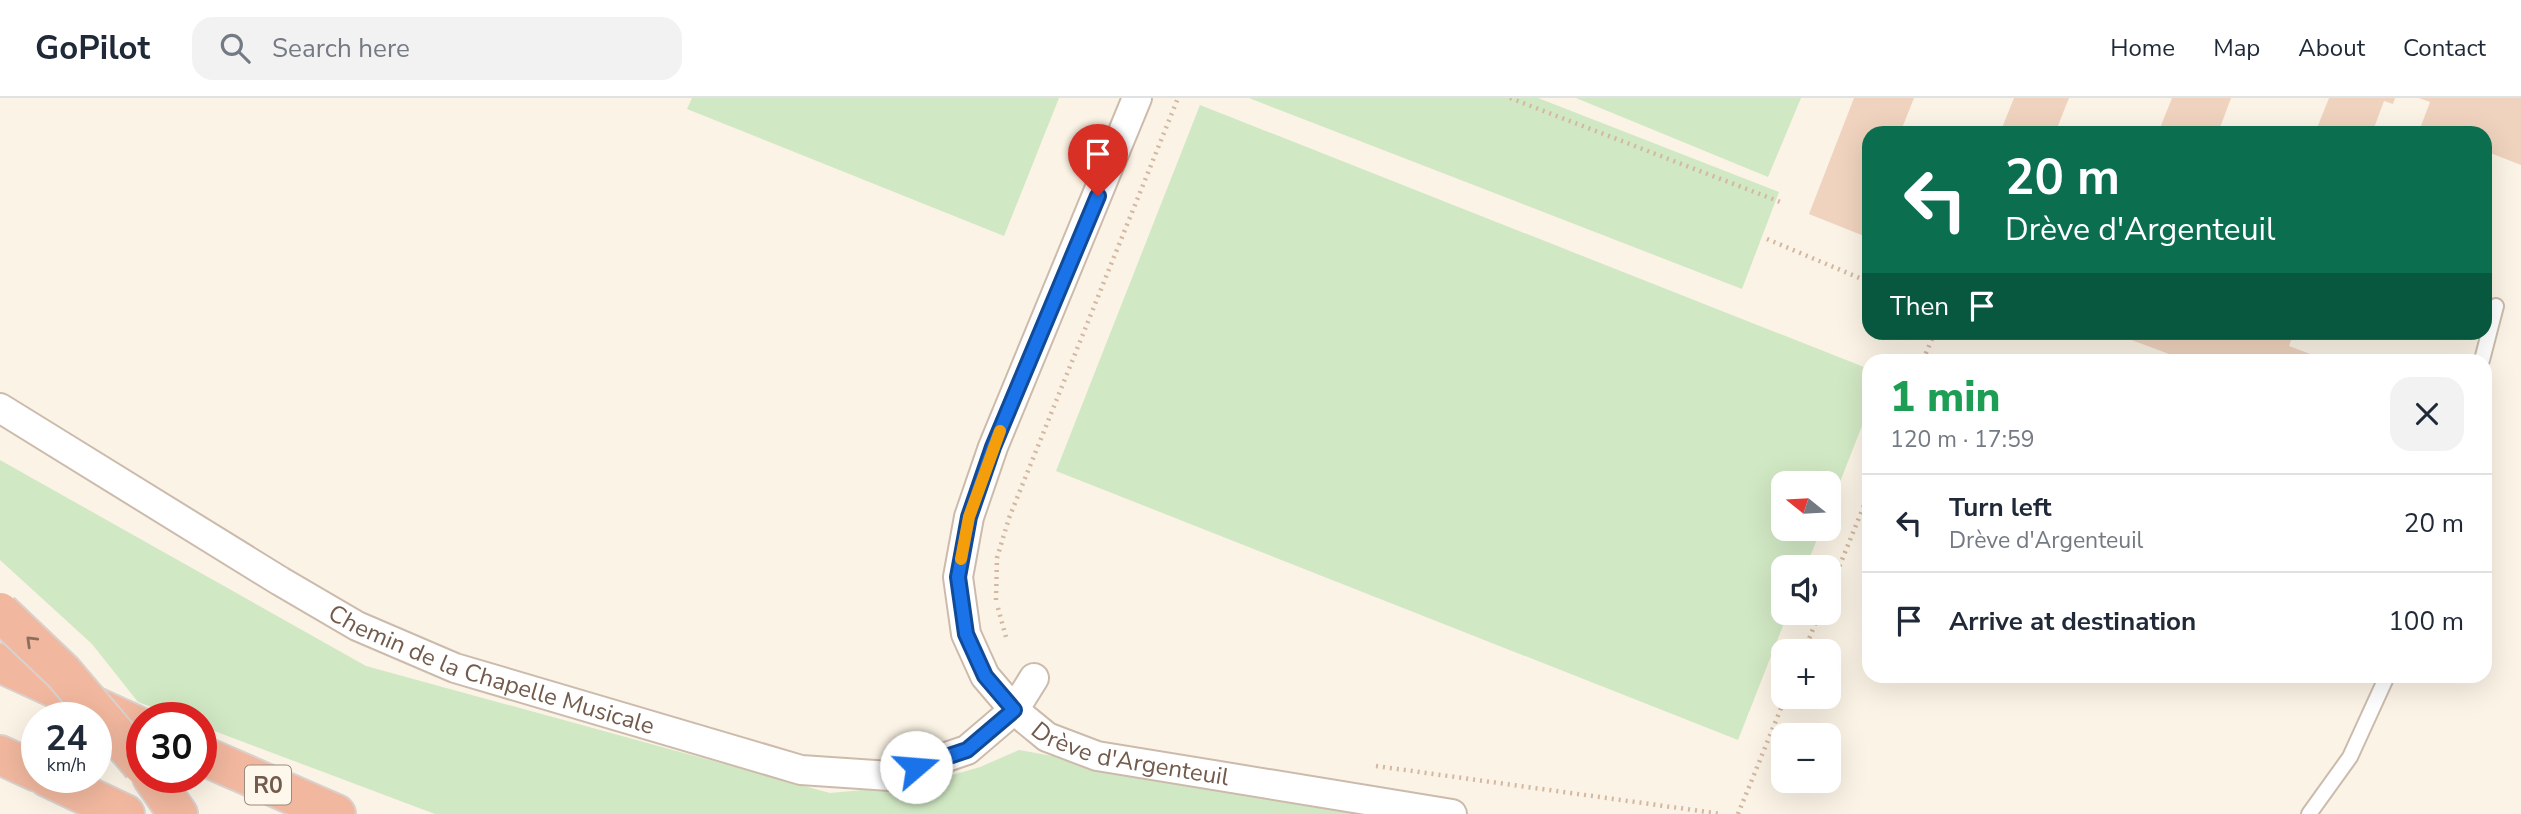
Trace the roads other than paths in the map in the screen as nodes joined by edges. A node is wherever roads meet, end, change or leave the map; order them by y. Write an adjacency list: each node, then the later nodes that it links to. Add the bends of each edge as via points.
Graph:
1 (1138, 98): 9 (street, Drève d'Argenteuil, via 993,447 969,517 958,577 966,634 985,676)
2 (2496, 306): 3 (lane)
3 (2492, 321)
4 (0, 408): 9 (street, Chemin de la Chapelle Musicale, via 357,626 455,668 802,770 890,776 967,750)
5 (0, 612): 11 (highway, one-way to 5, bridge, via 63,672)
6 (0, 663): 10 (highway)
7 (1034, 678): 9 (street, Chemin de la Chapelle Musicale)
8 (2384, 683): 21 (lane, via 2350,757)
9 (1014, 710): 20 (street, Drève d'Argenteuil, via 1047,737 1097,756)
10 (126, 721)
11 (126, 746)
12 (0, 755): 14 (highway)
13 (217, 762): 19 (highway, R0)
14 (21, 765)
15 (81, 793): 17 (highway)
16 (163, 793): 18 (highway)
17 (125, 814)
18 (178, 814)
19 (336, 814)
20 (1452, 814)
21 (2309, 814)

